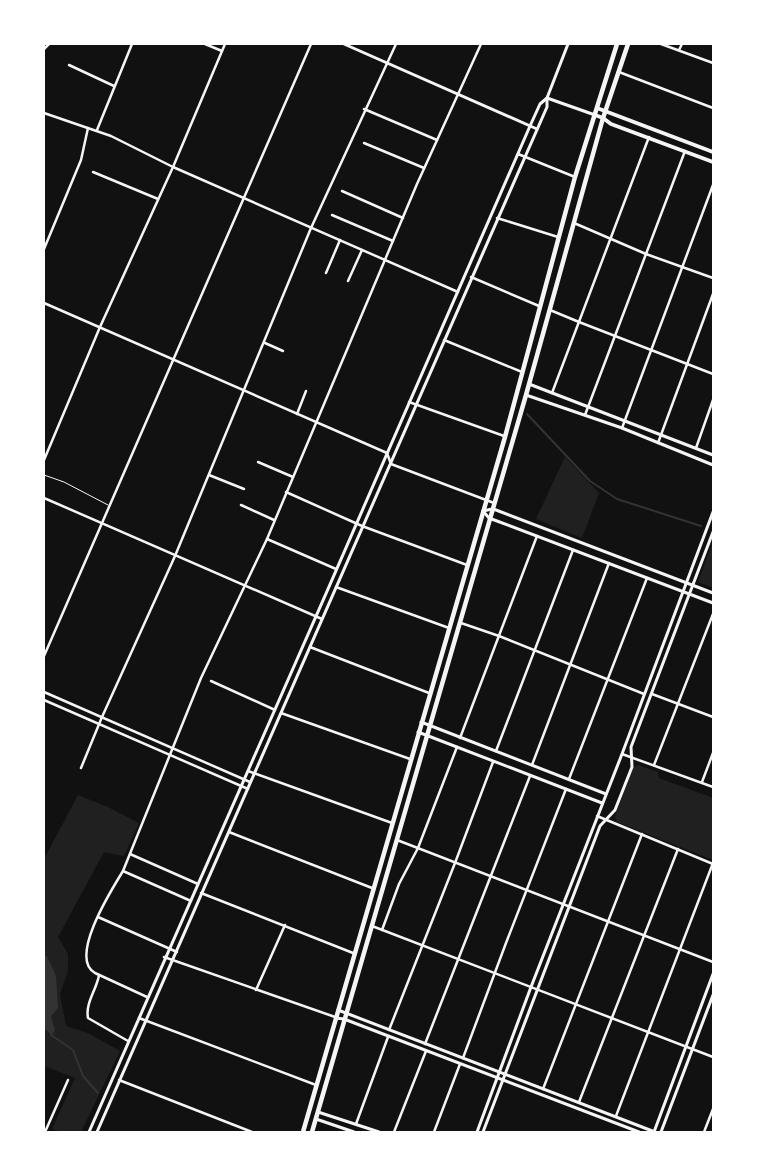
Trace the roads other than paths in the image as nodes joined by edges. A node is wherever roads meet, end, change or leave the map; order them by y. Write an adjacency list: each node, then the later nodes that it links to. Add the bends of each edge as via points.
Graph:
1 (49, 44): 14 (street)
2 (132, 44): 21 (street)
3 (205, 44): 16 (street)
4 (225, 44): 16 (street)
5 (311, 44): 49 (street)
6 (344, 44): 17 (street)
7 (396, 44): 17 (street)
8 (481, 44): 22 (street)
9 (568, 44): 23 (street)
10 (618, 44): 24 (main road)
11 (628, 44): 20 (main road)
12 (661, 44): 15 (street)
13 (682, 44): 15 (street)
14 (44, 49)
15 (679, 50): 18 (street)
16 (222, 51): 43 (street)
17 (387, 63): 22 (street); 26 (street)
18 (713, 63)
19 (69, 65): 21 (street)
20 (619, 72): 25 (street); 27 (main road)
21 (114, 86): 34 (street)
22 (458, 93): 31 (street); 36 (street)
23 (547, 98): 29 (street); 31 (street, via 540,104); 33 (street, via 547,107)
24 (597, 108): 27 (main road); 29 (main road)
25 (713, 108)
26 (364, 109): 36 (street); 55 (street)
27 (606, 111): 30 (main road); 39 (main road)
28 (44, 113): 32 (street)
29 (595, 115): 30 (main road); 46 (main road)
30 (603, 118): 35 (main road); 54 (main road)
31 (530, 126): 33 (street); 40 (street)
32 (88, 128): 34 (street); 60 (street, via 81,160)
33 (537, 129): 41 (street)
34 (97, 130): 43 (street)
35 (649, 138): 38 (main road); 58 (street)
36 (436, 140): 44 (street)
37 (364, 143): 44 (street)
38 (685, 151): 42 (main road); 62 (street)
39 (713, 152)
40 (518, 154): 41 (street); 69 (street)
41 (524, 157): 46 (street); 53 (street)
42 (713, 162)
43 (173, 167): 49 (street); 50 (street)
44 (424, 168): 52 (street)
45 (93, 172): 50 (street)
46 (575, 177): 56 (main road)
47 (713, 185): 64 (street)
48 (342, 191): 52 (street)
49 (244, 198): 55 (street); 83 (street)
50 (158, 199): 77 (street)
51 (332, 214): 59 (street)
52 (403, 218): 59 (street)
53 (497, 218): 56 (street); 66 (street)
54 (573, 223): 58 (street); 73 (main road)
55 (311, 228): 57 (street); 80 (street)
56 (558, 237): 72 (main road)
57 (340, 240): 61 (street); 65 (street)
58 (611, 240): 62 (street); 75 (street)
59 (393, 241): 63 (street)
60 (44, 249)
61 (362, 250): 63 (street); 68 (street)
62 (646, 254): 64 (street); 78 (street)
63 (386, 260): 69 (street); 99 (street)
64 (682, 266): 67 (street); 82 (street)
65 (326, 273)
66 (471, 277): 72 (street); 76 (street)
67 (713, 278)
68 (348, 281)
69 (458, 292): 74 (street)
70 (713, 294): 84 (street)
71 (44, 303): 77 (street)
72 (540, 306): 85 (main road)
73 (550, 310): 75 (street); 87 (main road)
74 (444, 322): 76 (street); 93 (street)
75 (579, 322): 78 (street); 90 (street)
76 (451, 325): 79 (street)
77 (100, 327): 83 (street); 107 (street)
78 (614, 336): 82 (street); 95 (street)
79 (444, 340): 85 (street); 94 (street)
80 (264, 343): 81 (street); 88 (street)
81 (283, 350)
82 (650, 350): 84 (street); 98 (street)
83 (173, 359): 88 (street); 119 (street)
84 (687, 364): 86 (street); 101 (street)
85 (522, 372): 102 (main road)
86 (713, 374)
87 (529, 384): 90 (street); 91 (main road)
88 (245, 390): 96 (street); 112 (street)
89 (306, 392): 96 (street)
90 (552, 394): 95 (street)
91 (526, 395): 97 (street); 118 (main road)
92 (713, 400): 104 (street)
93 (410, 402): 94 (street); 105 (street)
94 (416, 404): 102 (street); 109 (street)
95 (588, 407): 97 (street); 98 (street)
96 (297, 414): 99 (street)
97 (585, 415): 100 (street)
98 (624, 420): 100 (street); 101 (street)
99 (317, 422): 105 (street); 113 (street)
100 (622, 428): 103 (street)
101 (660, 434): 103 (street); 104 (street)
102 (505, 436): 117 (main road)
103 (658, 443): 110 (street)
104 (696, 448): 106 (street)
105 (387, 453): 109 (street); 126 (street)
106 (713, 455)
107 (44, 460)
108 (258, 462): 113 (street)
109 (391, 464): 117 (street); 128 (street)
110 (713, 466)
111 (44, 475): 119 (lane)
112 (209, 475): 114 (street); 133 (street)
113 (293, 477): 115 (street)
114 (244, 489)
115 (286, 492): 125 (street); 126 (street)
116 (44, 498): 127 (street)
117 (486, 500): 118 (street); 122 (main road)
118 (494, 503): 121 (main road)
119 (108, 505): 127 (street)
120 (241, 505): 125 (street)
121 (492, 509): 122 (street); 124 (main road); 138 (street)
122 (482, 511): 124 (street); 135 (main road)
123 (713, 512): 138 (street)
124 (489, 518): 130 (street); 146 (main road)
125 (274, 520): 131 (street)
126 (356, 523): 128 (street); 136 (street)
127 (100, 524): 133 (street); 158 (street)
128 (362, 526): 135 (street); 141 (street)
129 (713, 532): 139 (street)
130 (537, 536): 132 (street); 155 (street)
131 (267, 539): 136 (street); 140 (street)
132 (573, 550): 134 (street); 157 (street)
133 (175, 556): 140 (street); 174 (street)
134 (609, 564): 137 (street); 159 (street)
135 (467, 565): 144 (main road)
136 (336, 569): 151 (street)
137 (647, 578): 142 (street); 162 (street)
138 (686, 582): 139 (street); 142 (street)
139 (694, 585): 143 (street); 145 (street)
140 (246, 586): 151 (street); 183 (street, via 201,678)
141 (336, 587): 152 (street); 154 (street)
142 (682, 592): 145 (street); 166 (street)
143 (713, 593)
144 (458, 595): 146 (main road); 148 (main road)
145 (690, 595): 147 (street); 167 (street)
146 (466, 598): 149 (main road)
147 (713, 603)
148 (454, 610): 149 (main road); 154 (main road)
149 (462, 613): 153 (main road)
150 (713, 614): 170 (street)
151 (315, 616): 152 (street); 160 (street)
152 (322, 619): 156 (street)
153 (459, 622): 155 (street); 178 (main road)
154 (449, 628): 165 (main road)
155 (499, 636): 157 (street); 181 (street)
156 (310, 647): 161 (street); 165 (street)
157 (535, 650): 159 (street); 184 (street)
158 (44, 656)
159 (570, 665): 162 (street); 191 (street)
160 (292, 669): 161 (street); 172 (street)
161 (299, 672): 173 (street)
162 (607, 680): 166 (street); 198 (street)
163 (211, 681): 172 (street)
164 (44, 692): 174 (street)
165 (429, 693): 176 (main road)
166 (644, 694): 169 (street)
167 (652, 694): 170 (street); 171 (street)
168 (44, 700): 177 (street)
169 (641, 702): 171 (street); 185 (street)
170 (678, 704): 175 (street); 192 (street)
171 (648, 705): 188 (street, via 631,748)
172 (275, 710): 194 (street)
173 (281, 712): 189 (street); 195 (street)
174 (102, 717): 177 (street); 183 (street)
175 (713, 718)
176 (421, 722): 178 (street); 179 (main road)
177 (99, 724): 187 (street); 193 (street)
178 (429, 725): 180 (main road); 181 (street)
179 (418, 732): 180 (street); 189 (main road)
180 (426, 735): 182 (street); 212 (main road)
181 (460, 738): 184 (street)
182 (457, 747): 190 (street); 214 (street)
183 (172, 748): 187 (street); 197 (street)
184 (496, 751): 191 (street)
185 (622, 754): 188 (street); 205 (street)
186 (713, 754): 200 (street)
187 (169, 755): 201 (street); 217 (street)
188 (631, 757): 192 (street); 208 (street, via 632,766 615,810)
189 (410, 759): 209 (main road)
190 (493, 762): 196 (street); 218 (street)
191 (532, 765): 198 (street)
192 (654, 765): 200 (street)
193 (81, 768)
194 (248, 771): 195 (street); 197 (street)
195 (254, 773): 199 (street); 209 (street)
196 (530, 776): 204 (street); 221 (street)
197 (244, 780): 199 (street); 201 (street)
198 (568, 780): 205 (street)
199 (250, 782): 203 (street)
200 (702, 783): 202 (street)
201 (242, 786): 203 (street); 213 (street)
202 (713, 787)
203 (248, 789): 210 (street)
204 (566, 789): 206 (street); 224 (street)
205 (606, 794): 206 (street)
206 (602, 803): 207 (street)
207 (597, 816): 208 (street); 227 (street)
208 (606, 820): 211 (street); 228 (street, via 600,826)
209 (392, 823): 223 (main road)
210 (229, 832): 216 (street); 223 (street)
211 (642, 834): 215 (street); 230 (street)
212 (395, 840): 214 (street); 232 (main road)
213 (214, 848): 216 (street); 222 (street)
214 (418, 848): 218 (street); 233 (street, via 399,884)
215 (678, 849): 219 (street); 234 (street)
216 (220, 852): 225 (street)
217 (130, 854): 220 (street); 222 (street)
218 (455, 863): 221 (street); 235 (street)
219 (713, 863): 237 (street)
220 (124, 870): 226 (street); 229 (street)
221 (490, 877): 224 (street); 241 (street)
222 (198, 884): 226 (street)
223 (372, 888): 239 (main road)
224 (527, 890): 227 (street); 244 (street)
225 (201, 893): 231 (street); 238 (street)
226 (191, 901): 236 (street)
227 (563, 904): 228 (street); 247 (street)
228 (570, 906): 230 (street); 249 (street)
229 (98, 917): 236 (street); 246 (street, via 86,954 88,967)
230 (608, 922): 234 (street); 252 (street)
231 (285, 925): 239 (street); 248 (street)
232 (371, 926): 233 (street); 254 (main road)
233 (382, 930): 235 (street)
234 (645, 937): 237 (street); 255 (street)
235 (422, 945): 241 (street); 260 (street)
236 (168, 948): 238 (street); 240 (street)
237 (680, 950): 243 (street); 261 (street)
238 (177, 952): 242 (street)
239 (354, 953): 253 (main road)
240 (164, 957): 242 (street); 251 (street)
241 (458, 959): 244 (street); 264 (street)
242 (173, 960): 248 (street); 259 (street)
243 (713, 962)
244 (495, 973): 247 (street); 269 (street)
245 (713, 974): 265 (street)
246 (99, 975): 251 (street); 263 (street, via 88,1005 88,1018)
247 (531, 987): 249 (street); 271 (street)
248 (256, 990): 257 (street)
249 (537, 990): 252 (street); 272 (street)
250 (713, 995): 266 (street)
251 (147, 997): 256 (street)
252 (577, 1004): 255 (street); 278 (street)
253 (338, 1009): 254 (street); 257 (main road)
254 (346, 1013): 258 (main road); 260 (street)
255 (612, 1017): 261 (street); 279 (street)
256 (139, 1018): 259 (street); 263 (street)
257 (335, 1018): 258 (street); 277 (main road)
258 (344, 1019): 262 (street); 281 (main road)
259 (145, 1020): 275 (street); 277 (street)
260 (389, 1030): 264 (street)
261 (648, 1031): 265 (street); 282 (street)
262 (388, 1037): 267 (street); 284 (street)
263 (128, 1041): 286 (street)
264 (425, 1044): 269 (street)
265 (685, 1046): 266 (street); 298 (street)
266 (693, 1050): 268 (street); 299 (street)
267 (426, 1051): 270 (street); 293 (street)
268 (713, 1057)
269 (463, 1058): 271 (street)
270 (460, 1064): 273 (street); 294 (street)
271 (498, 1073): 272 (street); 273 (street)
272 (504, 1075): 276 (street); 278 (street)
273 (496, 1078): 276 (street); 295 (street)
274 (68, 1080): 285 (street)
275 (119, 1080): 287 (street); 288 (street)
276 (502, 1080): 296 (street); 297 (street)
277 (316, 1085): 289 (main road)
278 (543, 1089): 279 (street)
279 (579, 1102): 282 (street)
280 (713, 1109): 300 (street)
281 (317, 1112): 283 (main road); 284 (street)
282 (615, 1117): 298 (street)
283 (316, 1119): 290 (main road); 291 (street)
284 (356, 1124): 292 (street)
285 (44, 1132)
286 (88, 1132)
287 (96, 1132)
288 (252, 1132)
289 (303, 1132)
290 (312, 1132)
291 (354, 1132)
292 (379, 1132)
293 (394, 1132)
294 (434, 1132)
295 (477, 1132)
296 (483, 1132)
297 (639, 1132)
298 (654, 1132)
299 (661, 1132)
300 (704, 1132)

